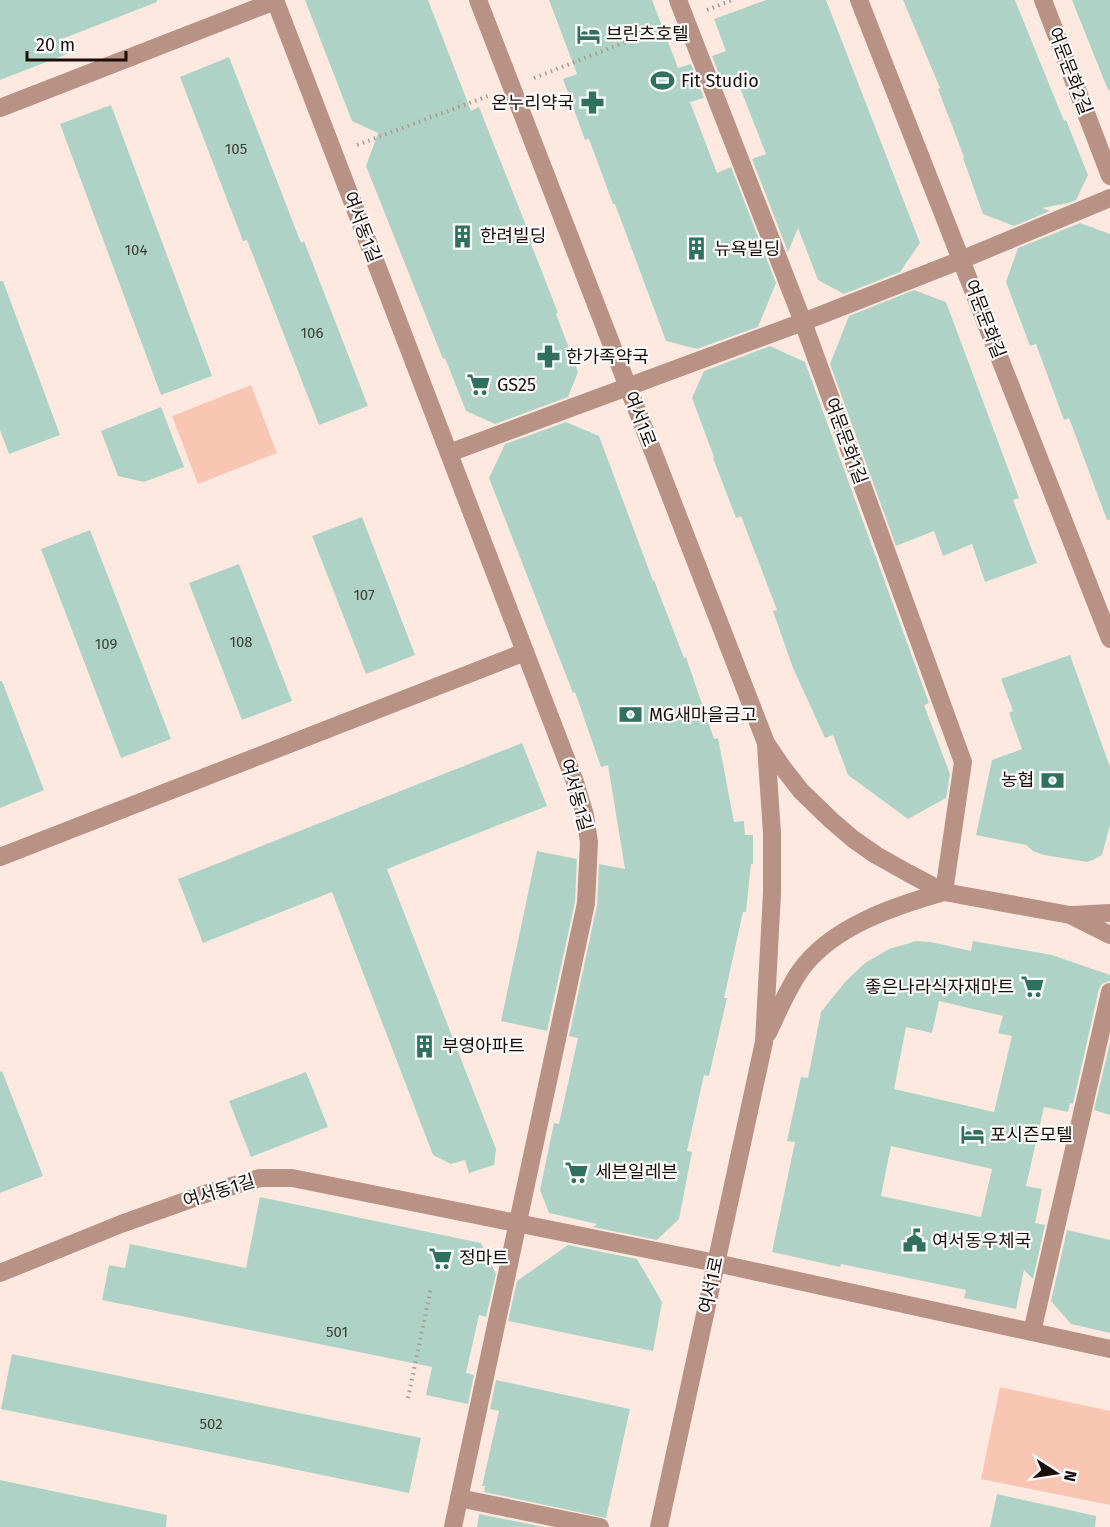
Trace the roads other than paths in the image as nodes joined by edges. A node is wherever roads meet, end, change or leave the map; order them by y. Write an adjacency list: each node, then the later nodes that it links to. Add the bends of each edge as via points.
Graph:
1 (478, 0): 11 (street, 여서1로)
2 (678, 0): 10 (street, 여문문화1길)
3 (859, 0): 9 (street, 여문문화길)
4 (1043, 0): 7 (street, 여문문화2길)
5 (275, 1): 6 (street); 12 (street, 여서동1길)
6 (0, 108)
7 (1110, 176)
8 (1110, 198): 9 (street)
9 (961, 260): 10 (street); 13 (street, 여문문화길)
10 (803, 322): 11 (street); 17 (street, 여문문화1길, via 963,762)
11 (628, 386): 12 (street); 15 (street, 여서1로)
12 (449, 453): 14 (street, 여서동1길)
13 (1110, 639)
14 (525, 652): 16 (street); 23 (street, 여서동1길, via 575,782 590,842 586,903)
15 (766, 743): 17 (street, 여서1로, via 801,791 853,839); 22 (street, via 772,883)
16 (0, 857)
17 (944, 892): 19 (street); 22 (street, via 908,902 851,928 813,955 800,971)
18 (1110, 914): 19 (street)
19 (1070, 915): 20 (street)
20 (1110, 935)
21 (1110, 992): 26 (street)
22 (764, 1042): 24 (street, 여서1로)
23 (518, 1223): 24 (street, 여서동1길); 25 (street, 여서동1길, via 292,1178 260,1178 155,1212); 28 (street, 여서동1길)
24 (716, 1263): 26 (street, 여서동1길); 31 (street, 여서1로)
25 (0, 1273)
26 (1032, 1332): 27 (street, 여서동1길)
27 (1110, 1349)
28 (459, 1498): 29 (street, 여서동1길); 30 (street)
29 (453, 1527)
30 (600, 1527)
31 (659, 1527)

